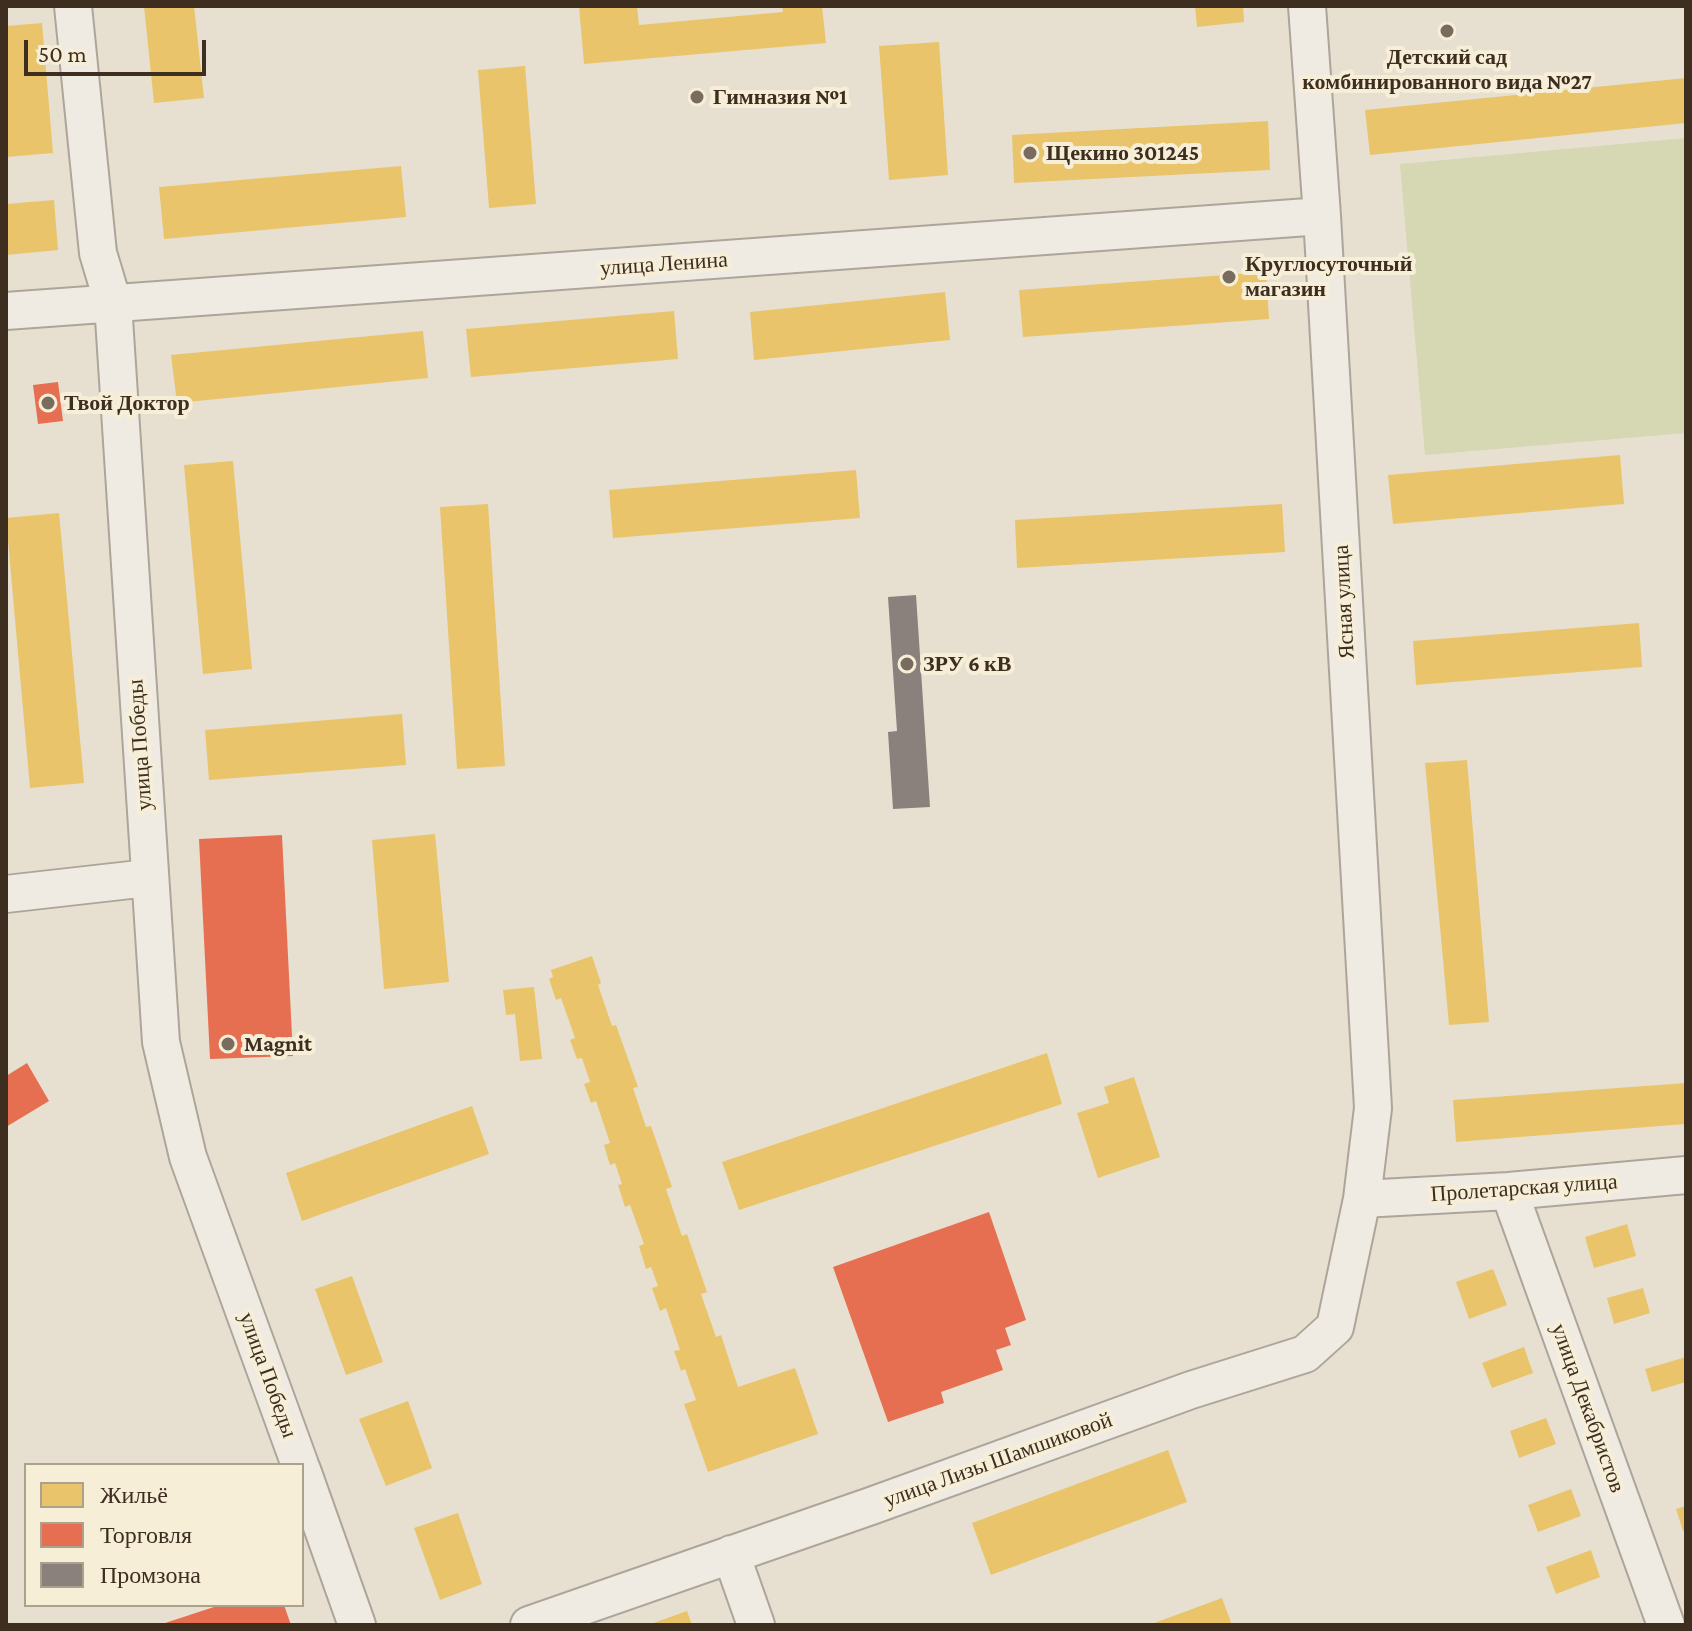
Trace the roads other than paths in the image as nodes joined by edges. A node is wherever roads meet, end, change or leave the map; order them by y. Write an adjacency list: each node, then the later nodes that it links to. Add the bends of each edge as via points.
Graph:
1 (73, 6): 4 (street, улица Победы, via 98,253)
2 (1307, 6): 3 (street, Ясная улица)
3 (1322, 216): 4 (street, улица Ленина); 10 (street, Ясная улица, via 1373,1108)
4 (113, 303): 5 (street, улица Ленина); 6 (street, улица Победы)
5 (6, 311)
6 (148, 878): 7 (street); 11 (street, улица Победы, via 161,1042 188,1157)
7 (6, 894)
8 (1686, 1175): 9 (street, Пролетарская улица)
9 (1509, 1191): 10 (street, Пролетарская улица); 17 (street, улица Декабристов)
10 (1362, 1199): 13 (street, улица Лизы Шамшиковой, via 1335,1327 1305,1354)
11 (299, 1463)
12 (304, 1476): 14 (street, улица Победы)
13 (731, 1554): 15 (street, улица Лизы Шамшиковой); 16 (street)
14 (357, 1625)
15 (529, 1625)
16 (756, 1625)
17 (1666, 1625)

